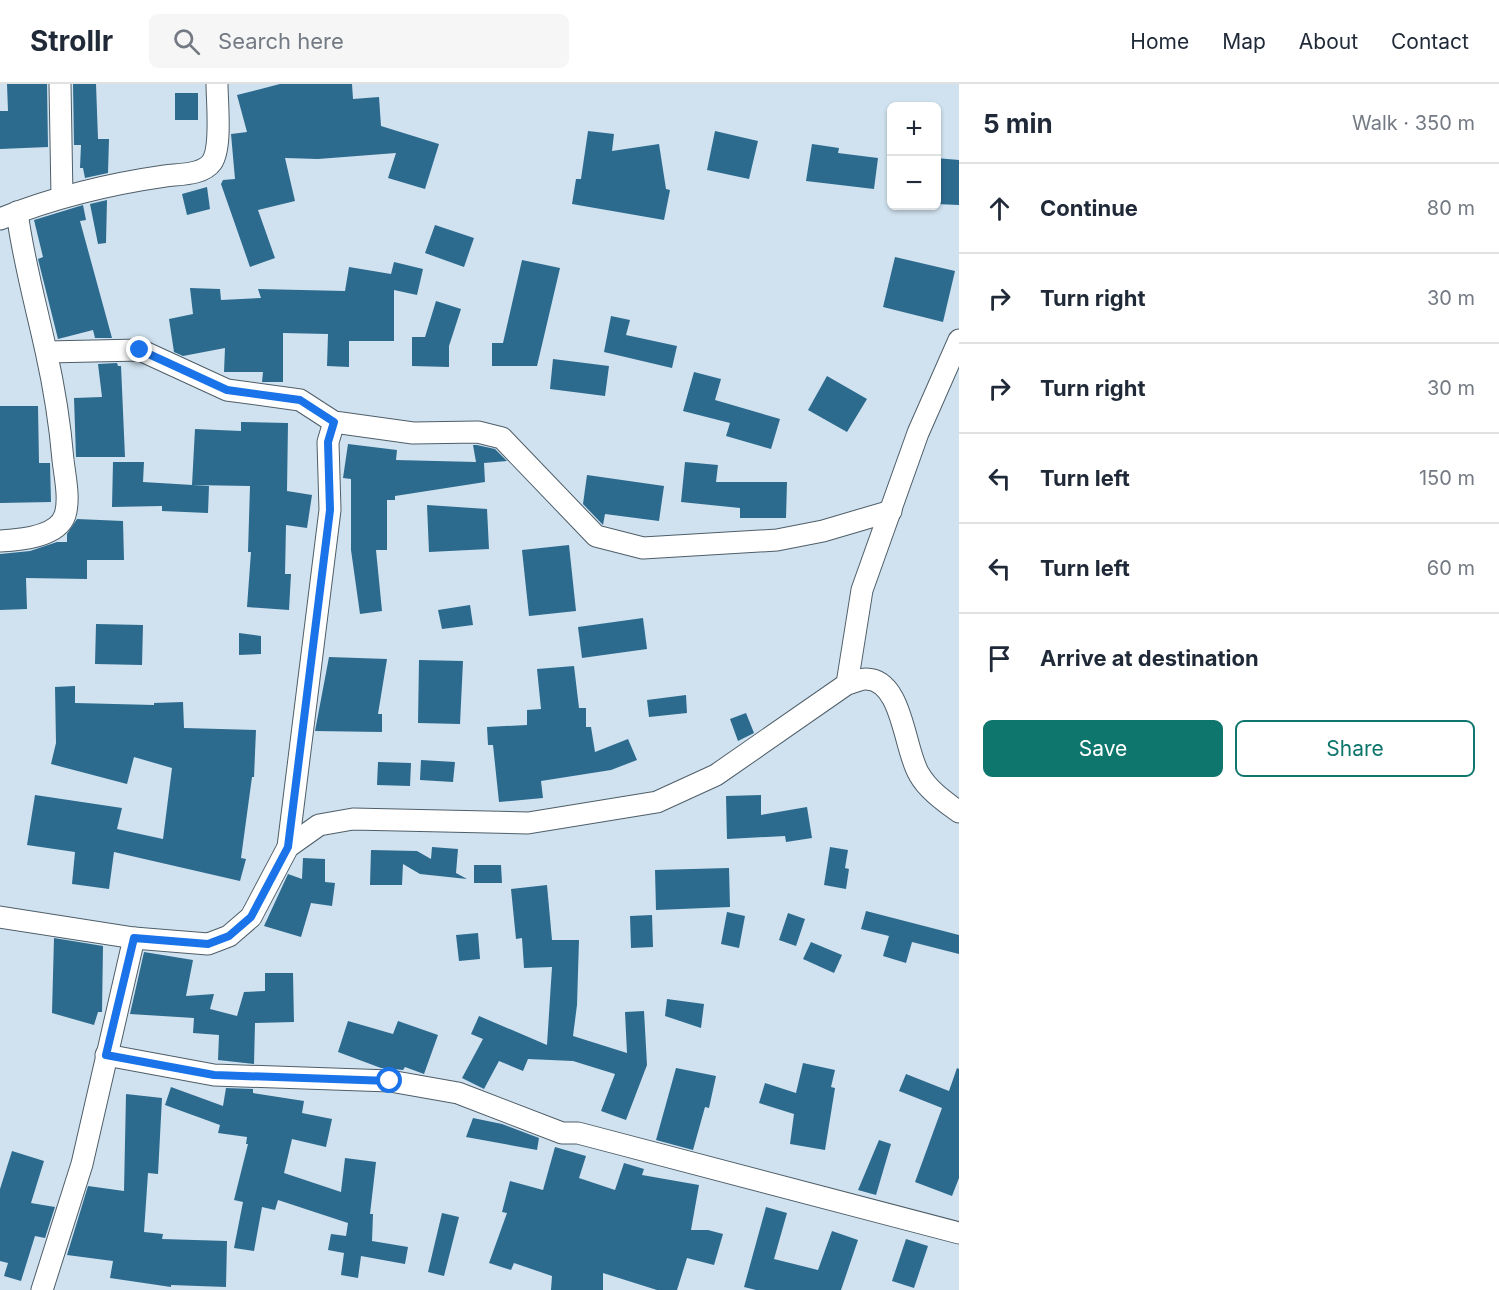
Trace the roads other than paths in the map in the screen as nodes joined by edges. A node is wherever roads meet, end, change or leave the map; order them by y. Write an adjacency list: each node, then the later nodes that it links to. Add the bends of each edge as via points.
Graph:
1 (60, 84): 3 (street)
2 (217, 84): 3 (street, via 216,151 203,171)
3 (62, 197): 4 (street)
4 (9, 215): 6 (street, via 22,247)
5 (959, 340): 8 (street, via 918,433)
6 (47, 352): 7 (street, via 140,350 227,390 300,400); 9 (street, via 60,433 66,495 64,516 54,530)
7 (334, 422): 8 (street, via 413,433 478,432 502,438 596,536 643,548 777,540); 12 (street, via 328,442 330,510)
8 (891, 511): 10 (street, via 862,590)
9 (0, 541)
10 (847, 684): 11 (street, via 865,679 889,691 918,773 933,793); 12 (street, via 716,775 657,802 528,823 353,819 319,825)
11 (959, 812)
12 (288, 847): 14 (street, via 251,917 229,936 208,944)
13 (0, 917): 14 (street)
14 (134, 938): 15 (street)
15 (106, 1055): 16 (street, via 214,1075 390,1081 458,1093 562,1133 578,1133); 17 (street, via 82,1164)
16 (959, 1233)
17 (42, 1290)

